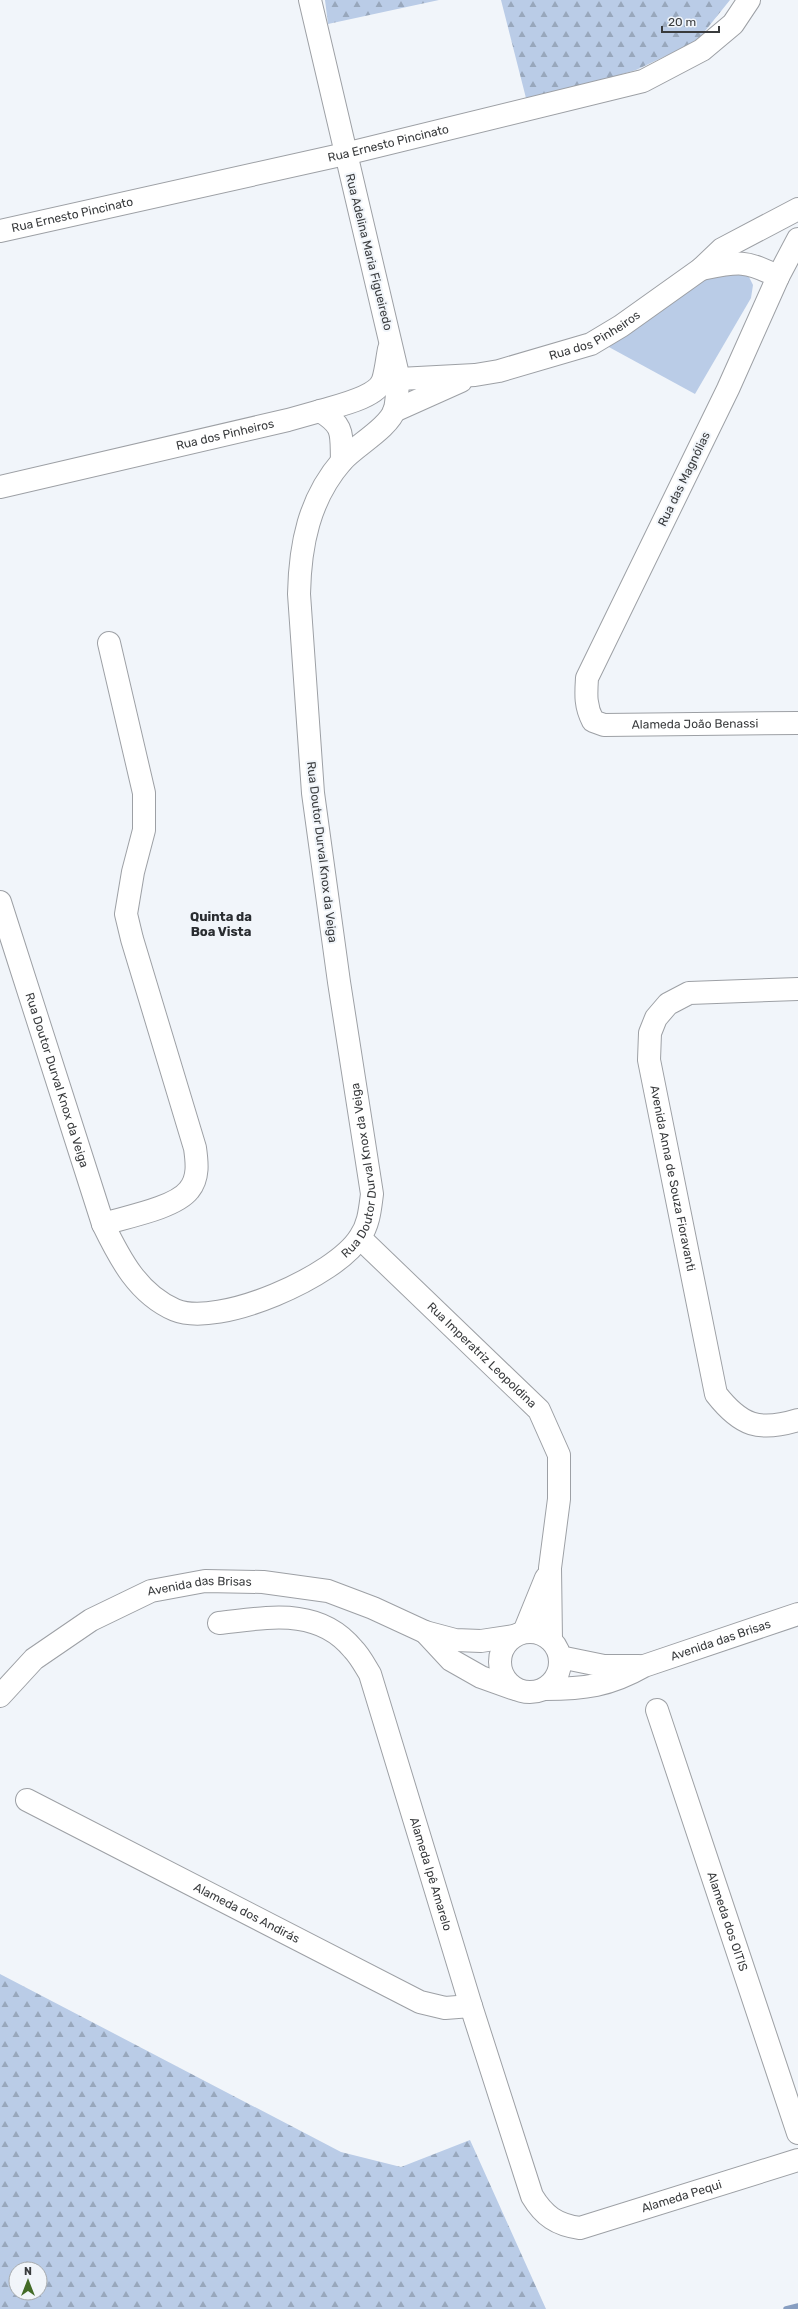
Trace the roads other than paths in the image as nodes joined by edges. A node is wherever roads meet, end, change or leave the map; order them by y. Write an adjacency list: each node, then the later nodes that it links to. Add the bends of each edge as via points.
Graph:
1 (310, 0): 3 (street, Rua Adelina Maria Figueiredo)
2 (749, 0): 3 (street, Rua Ernesto Pincinato, via 733,24 702,50 644,81)
3 (345, 154): 5 (street, Rua Ernesto Pincinato); 9 (street, Rua Adelina Maria Figueiredo)
4 (798, 209): 7 (street, Rua dos Pinheiros, via 722,249)
5 (0, 231)
6 (798, 239): 8 (street, Rua das Magnólias)
7 (701, 269): 8 (street, Rua dos Pinheiros, via 735,262 749,264); 10 (street, Rua dos Pinheiros, via 621,326 590,344)
8 (778, 277): 17 (street, Rua das Magnólias, via 728,389 587,678 585,698)
9 (390, 340): 11 (street, Rua Adelina Maria Figueiredo); 12 (street, Rua Adelina Maria Figueiredo, via 383,381 378,388 361,399)
10 (474, 375): 11 (street, Rua dos Pinheiros); 13 (street, Rua dos Pinheiros)
11 (399, 379): 13 (street)
12 (320, 411): 14 (street, via 334,419 341,432); 15 (street, Rua dos Pinheiros)
13 (394, 411): 14 (street, Rua dos Pinheiros, via 378,430)
14 (342, 461): 22 (street, Rua Doutor Durval Knox da Veiga, via 319,494 304,533 299,594 313,793 372,1194 367,1224)
15 (0, 487)
16 (109, 643): 21 (street, via 144,793 144,830 126,914 195,1148 197,1163 196,1177 190,1190 178,1200)
17 (593, 721): 18 (street, Alameda João Benassi, via 604,725)
18 (798, 723)
19 (0, 902): 21 (street, Rua Doutor Durval Knox da Veiga)
20 (798, 989): 23 (street, Avenida Anna de Souza Fioravanti, via 689,993 668,1004 656,1018 650,1033 649,1060 716,1394 726,1407 748,1423 776,1426)
21 (103, 1224): 22 (street, Rua Doutor Durval Knox da Veiga, via 119,1258 136,1282 163,1304 177,1311 195,1312 222,1312 290,1289 324,1271 347,1253)
22 (360, 1238): 24 (street, Rua Imperatriz Leopoldina, via 539,1410 559,1455 559,1499)
23 (798, 1420)
24 (550, 1568): 28 (street, Rua Imperatriz Leopoldina); 29 (street, Rua Imperatriz Leopoldina)
25 (798, 1614): 30 (street, Avenida das Brisas)
26 (219, 1623): 36 (street, Alameda Ipê Amarelo, via 270,1617 299,1617 328,1628 353,1648 370,1674)
27 (425, 1632): 28 (street, Avenida das Brisas, via 455,1640 481,1641); 32 (street, Avenida das Brisas, via 450,1660 482,1677); 33 (street, Avenida das Brisas, via 328,1591 263,1582 205,1581 150,1591 91,1620 34,1659)
28 (519, 1634): 29 (street, via 538,1633); 32 (street, via 503,1648 499,1664 508,1683)
29 (556, 1648): 30 (street, Avenida das Brisas, via 604,1666); 31 (street, via 558,1675)
30 (644, 1666): 31 (street, Avenida das Brisas, via 624,1677 582,1689)
31 (544, 1689): 32 (street, via 526,1692)
32 (517, 1690)
33 (0, 1696)
34 (656, 1710): 37 (street, Alameda dos OITIS)
35 (27, 1800): 36 (street, Alameda dos Andirás, via 420,2002 445,2008)
36 (471, 2006): 39 (street, Alameda Ipê Amarelo, via 532,2196 551,2220)
37 (798, 2133)
38 (798, 2160): 39 (street, Alameda Pequi, via 580,2228)
39 (565, 2226)

